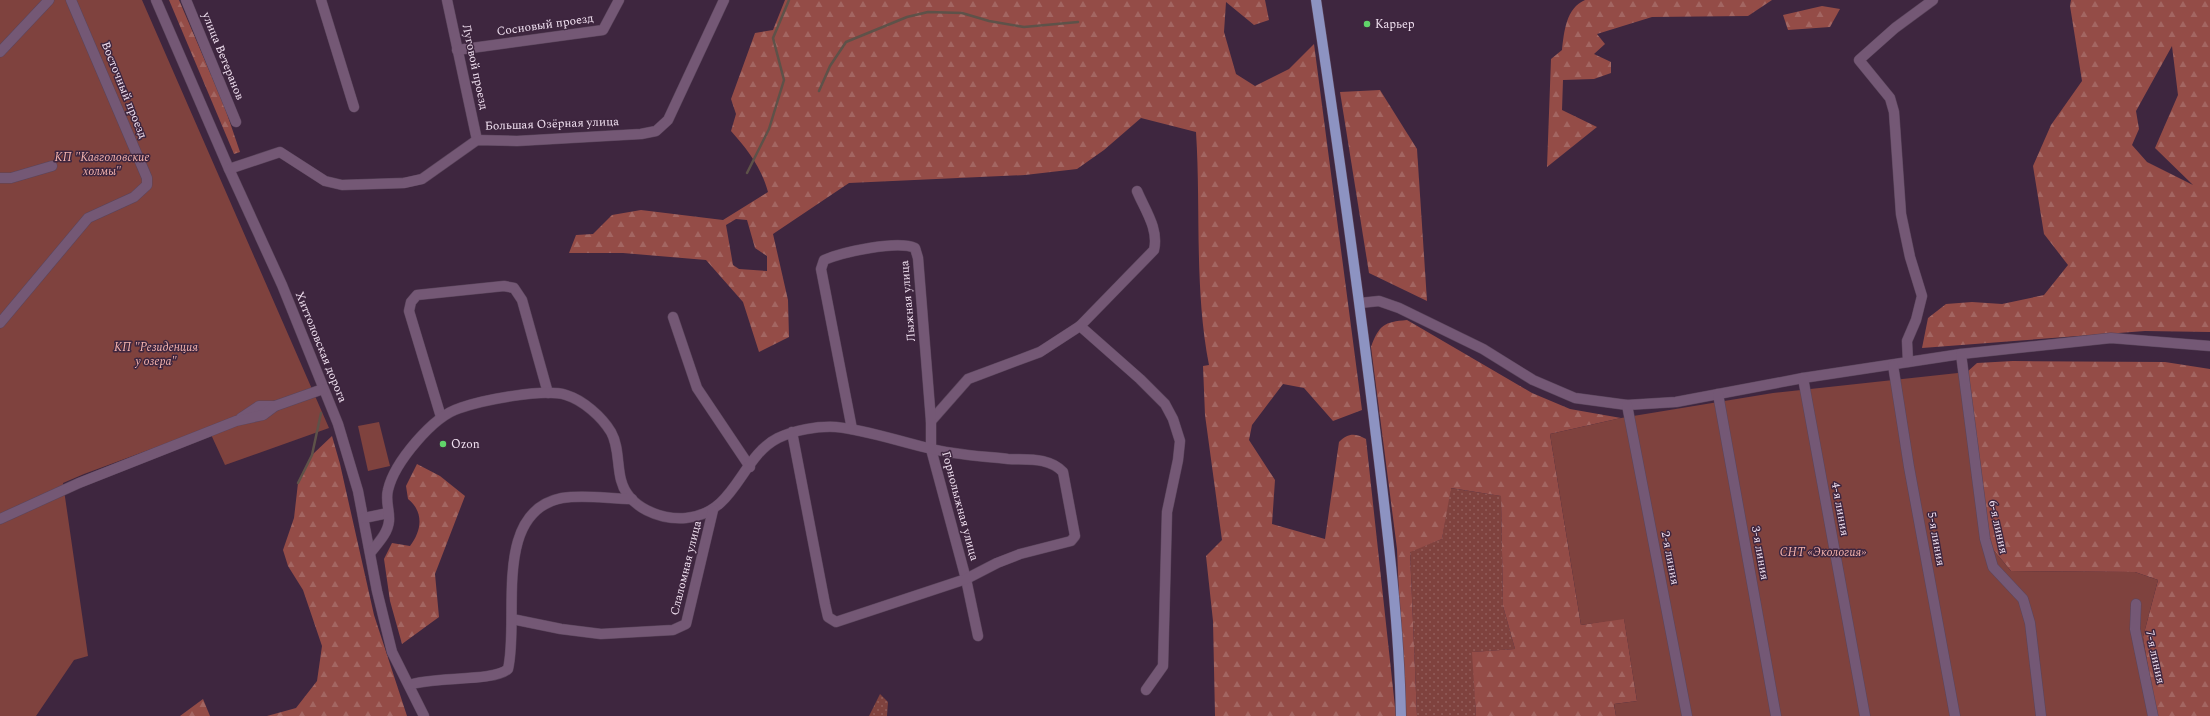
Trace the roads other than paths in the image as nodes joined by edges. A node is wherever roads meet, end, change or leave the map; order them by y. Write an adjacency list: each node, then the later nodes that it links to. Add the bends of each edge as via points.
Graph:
1 (49, 0): 12 (street)
2 (72, 0): 22 (street, Восточный проезд, via 147,178 147,185 134,197 88,218)
3 (156, 0): 17 (street, Хиттоловская дорога)
4 (186, 0): 14 (street, улица Ветеранов)
5 (321, 0): 13 (street)
6 (446, 0): 11 (street, Луговой проезд)
7 (619, 0): 11 (street, Сосновый проезд, via 603,30)
8 (724, 0): 15 (street, Большая Озёрная улица, via 668,120 656,131 517,141)
9 (1316, 0): 20 (main road)
10 (1933, 0): 26 (street, via 1895,28 1859,60 1890,98 1894,112 1902,214 1910,257 1922,296 1907,341)
11 (457, 50): 15 (street, Луговой проезд)
12 (0, 52)
13 (354, 107)
14 (236, 122)
15 (478, 140): 17 (street, Большая Озёрная улица, via 422,179 404,183 342,185 325,181 280,152)
16 (52, 166): 18 (street, via 10,178)
17 (228, 169): 29 (street, Хиттоловская дорога, via 282,285)
18 (0, 178)
19 (1137, 191): 23 (street, via 1157,239 1154,250)
20 (1360, 303): 32 (street, via 1379,301 1399,308 1483,349 1534,380 1575,398); 52 (main road, via 1390,549 1398,635)
21 (673, 317): 38 (street, via 698,388)
22 (2, 320)
23 (1080, 326): 34 (street, via 1040,352 968,378); 50 (street, via 1165,404 1180,441 1167,512 1163,666)
24 (2210, 346): 25 (street, via 2111,338)
25 (1961, 354): 26 (street); 57 (street, 6-я линия, via 1985,540 1994,567 2023,599 2030,623)
26 (1908, 362): 27 (street)
27 (1893, 365): 28 (street); 56 (street, 5-я линия)
28 (1803, 378): 31 (street); 55 (street, 4-я линия)
29 (323, 389): 42 (street, Хиттоловская дорога, via 338,424); 43 (street, via 275,406 263,415 236,421 79,483)
30 (548, 393): 33 (street, via 488,401 458,408); 33 (street, via 522,300 514,288 504,286 417,295 408,311); 39 (street, via 567,396 600,418 611,433 622,483)
31 (1718, 394): 32 (street, via 1676,402); 54 (street, 3-я линия)
32 (1627, 405): 53 (street, 2-я линия)
33 (441, 417): 41 (street, via 404,456 387,492)
34 (931, 421): 35 (street, Лыжная улица, via 918,258 915,248 907,245 830,257 824,260 821,269); 37 (street, Лыжная улица)
35 (852, 429): 36 (street, via 832,427); 37 (street)
36 (792, 432): 38 (street, via 764,448); 45 (street, Горнолыжная улица, via 828,617 836,622)
37 (931, 449): 45 (street, Горнолыжная улица); 45 (street, Горнолыжная улица, via 974,456 1049,462 1063,472 1076,536 1071,541 997,562)
38 (750, 467): 40 (street, via 728,496)
39 (632, 499): 40 (street, via 647,511 668,518 688,518); 47 (street, via 561,498 543,506 529,517 518,536)
40 (713, 510): 47 (street, Слаломная улица, via 686,624 673,630 601,634)
41 (388, 513): 42 (street); 44 (street, via 389,521 385,534)
42 (364, 518): 44 (street, Хиттоловская дорога)
43 (0, 519)
44 (371, 552): 49 (street, Хиттоловская дорога, via 377,591 392,652)
45 (966, 579): 48 (street, Горнолыжная улица)
46 (2136, 604): 58 (street, 7-я линия, via 2135,629)
47 (512, 619): 49 (street, via 510,662 504,672)
48 (978, 636)
49 (409, 685): 51 (street, Хиттоловская дорога)
50 (1146, 690)
51 (424, 716)
52 (1401, 716)
53 (1687, 716)
54 (1776, 716)
55 (1865, 716)
56 (1955, 716)
57 (2041, 716)
58 (2153, 716)

